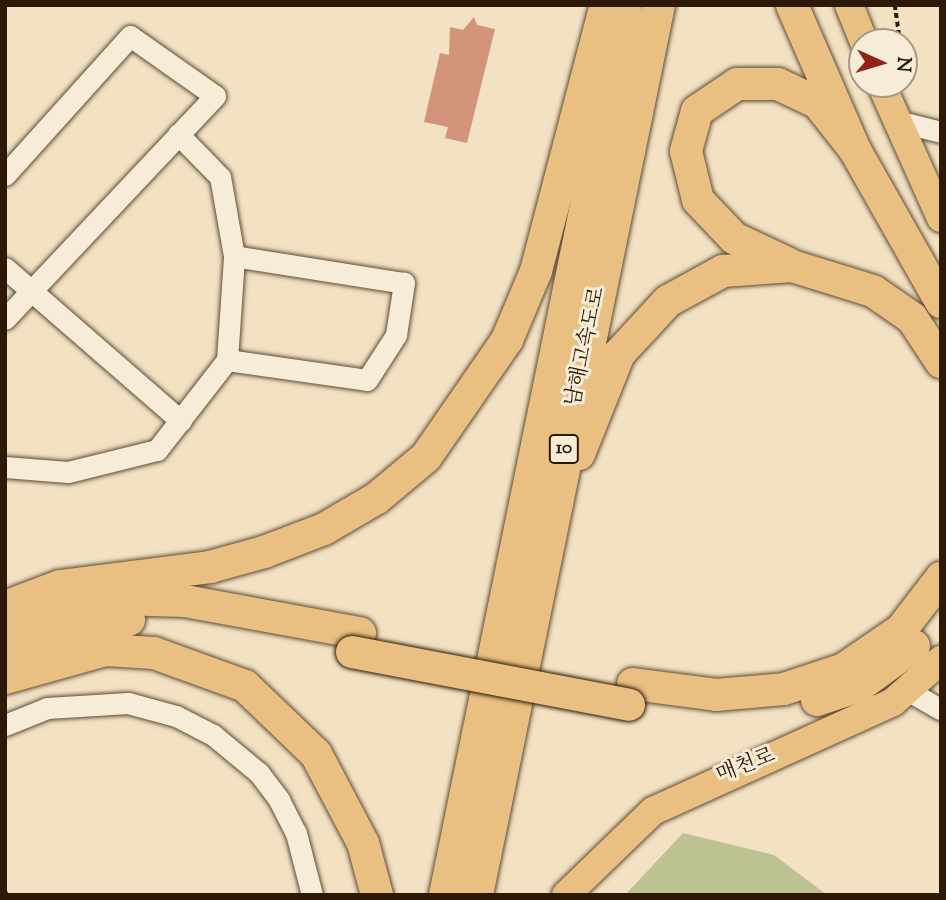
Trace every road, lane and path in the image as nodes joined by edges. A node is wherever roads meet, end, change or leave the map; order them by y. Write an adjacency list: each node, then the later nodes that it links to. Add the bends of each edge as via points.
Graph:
1 (606, 5): 28 (highway, via 536,271 507,340 426,457 377,498 324,529 264,552 210,567 60,586)
2 (627, 5): 41 (highway, 남해고속도로 / 10)
3 (659, 5): 26 (highway, 남해고속도로 / 10)
4 (792, 5): 13 (highway)
5 (849, 5): 7 (main road)
6 (895, 5): 8 (path)
7 (858, 28)
8 (898, 28)
9 (887, 98): 10 (main road)
10 (897, 121): 11 (street); 15 (main road)
11 (941, 132)
12 (178, 134): 14 (street, via 215,96 130,36); 16 (street, via 220,177); 19 (street)
13 (855, 150): 17 (highway, via 818,103 778,84 737,84 698,111 686,151 698,200 734,239); 20 (highway)
14 (5, 175)
15 (941, 218)
16 (234, 256): 22 (street); 22 (street, via 404,283 396,335 367,380)
17 (792, 266): 23 (highway, via 873,291 912,318); 26 (highway, via 723,271 668,301 619,354)
18 (5, 268): 19 (street)
19 (31, 290): 21 (street); 24 (street)
20 (941, 302)
21 (5, 318)
22 (227, 360): 24 (street)
23 (941, 362)
24 (181, 421): 25 (street, via 157,450 68,472)
25 (5, 467)
26 (545, 544): 42 (highway, 남해고속도로 / 10)
27 (941, 578): 36 (highway, via 901,630 844,669 784,689 716,695)
28 (5, 607)
29 (941, 613): 36 (highway, via 918,643 859,686 788,709 716,716)
30 (5, 631): 31 (highway, via 49,613 117,599 185,601)
31 (356, 643): 33 (highway, via 173,619 115,620); 36 (highway, bridge)
32 (941, 660): 35 (main road, 매천로)
33 (5, 661)
34 (5, 678): 40 (highway, via 50,660 105,650 154,653 245,686 316,754 363,843)
35 (907, 690): 37 (street); 43 (main road, 매천로, via 834,732 714,778 653,811)
36 (631, 694)
37 (941, 710)
38 (5, 725): 39 (street, via 47,708 128,703 176,716 213,735 259,773 279,800 296,833)
39 (312, 895)
40 (377, 895)
41 (445, 895)
42 (477, 895)
43 (566, 895)

